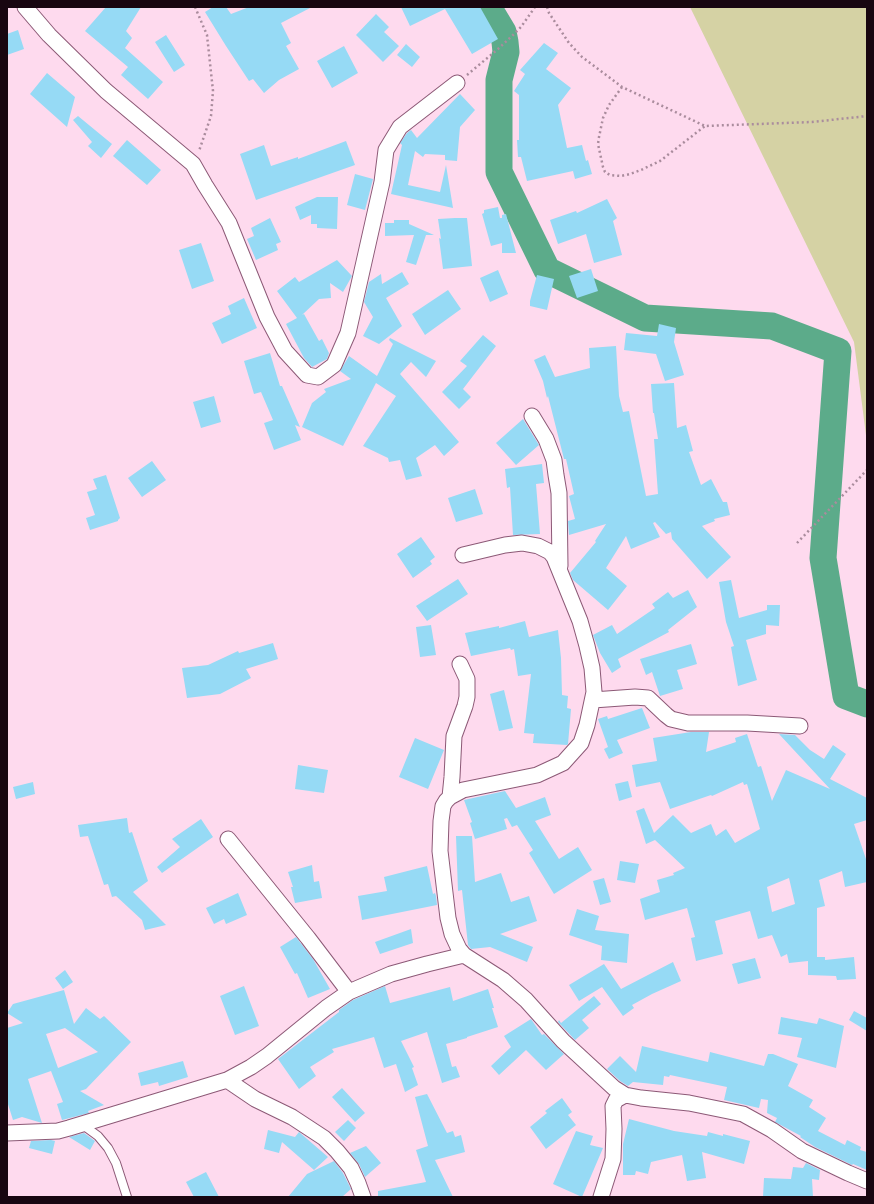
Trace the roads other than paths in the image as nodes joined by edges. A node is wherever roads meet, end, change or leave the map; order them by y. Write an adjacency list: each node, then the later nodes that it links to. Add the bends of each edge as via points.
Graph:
1 (25, 7): 2 (street, via 106,91 193,164 229,223 267,317 285,350 307,375 318,377 334,365 348,333 382,182 386,150 400,127)
2 (457, 83)
3 (532, 416): 5 (street, via 546,439 554,460 559,493)
4 (463, 555): 5 (street, via 505,545 532,544 550,552)
5 (560, 573): 7 (street, via 580,621 587,646 594,683)
6 (460, 664): 9 (street, via 467,679 467,697 454,736)
7 (593, 700): 8 (street, via 648,698 666,716 688,723); 9 (street, via 581,743 563,763 537,775 463,790)
8 (800, 726)
9 (450, 797): 11 (street, via 443,806 440,821 440,851 448,918 456,944)
10 (228, 839): 12 (street)
11 (464, 955): 12 (street, via 391,974); 14 (street, via 503,980 526,1000 568,1046)
12 (349, 992): 13 (street, via 267,1056)
13 (227, 1080): 15 (street); 19 (street, via 324,1138 351,1168)
14 (625, 1095): 17 (street, via 689,1103 743,1114 802,1151); 20 (street, via 616,1100 613,1106 613,1159)
15 (83, 1125): 16 (street, via 58,1131); 18 (lane, via 98,1136 108,1148 116,1163)
16 (7, 1133)
17 (867, 1180)
18 (127, 1197)
19 (363, 1197)
20 (601, 1197)

